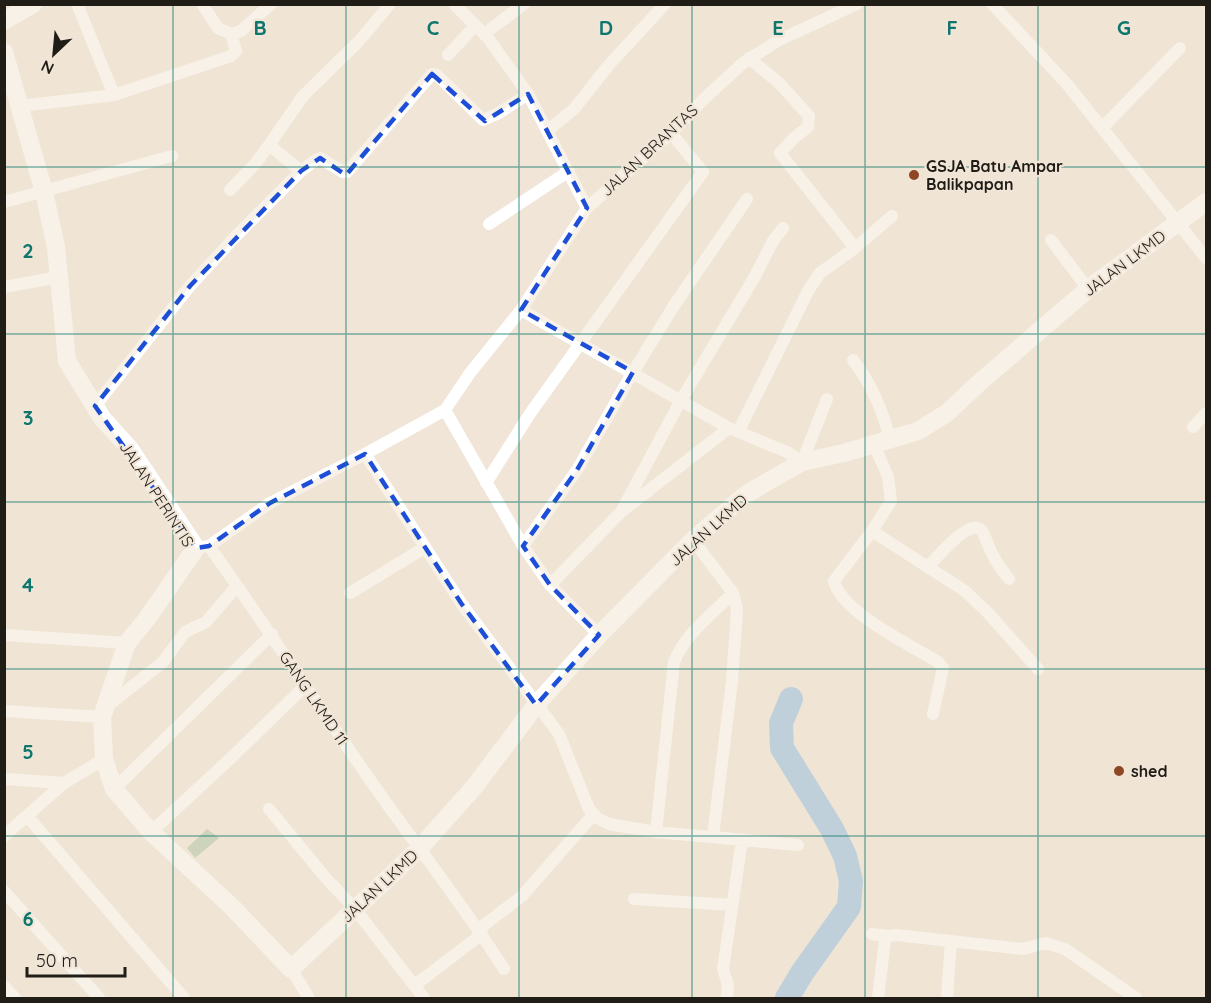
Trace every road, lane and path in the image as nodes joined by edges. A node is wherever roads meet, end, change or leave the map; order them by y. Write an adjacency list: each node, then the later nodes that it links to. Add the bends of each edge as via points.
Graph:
1 (33, 4): 11 (street)
2 (77, 4): 19 (street)
3 (202, 4): 13 (street, via 218,28)
4 (272, 4): 13 (street, via 241,31)
5 (390, 4): 24 (street, via 303,96)
6 (453, 4): 12 (street, JALAN BRANTAS)
7 (524, 4): 12 (street)
8 (665, 4): 22 (street, via 574,109)
9 (857, 4): 17 (street, JALAN BRANTAS, via 779,39)
10 (992, 4): 21 (street)
11 (4, 21)
12 (480, 30): 16 (street); 18 (street, JALAN BRANTAS)
13 (231, 34): 19 (street, via 236,51 231,56)
14 (1180, 48): 21 (street)
15 (4, 52): 20 (street, JALAN PERINTIS)
16 (448, 55)
17 (749, 58): 23 (street, JALAN BRANTAS); 39 (street, via 809,116 808,127 780,153)
18 (528, 94): 22 (street, JALAN BRANTAS); 26 (street, via 483,120 432,74 347,172 320,158)
19 (114, 95): 20 (street)
20 (20, 106): 29 (street, JALAN PERINTIS)
21 (1103, 127): 35 (street)
22 (548, 130): 27 (street, JALAN BRANTAS)
23 (671, 133): 33 (street, JALAN BRANTAS); 45 (street, via 703,172)
24 (270, 145): 26 (street); 28 (street)
25 (172, 156): 29 (street)
26 (301, 171): 50 (street, via 190,286)
27 (569, 171): 33 (street, JALAN BRANTAS); 36 (street)
28 (230, 190)
29 (44, 192): 31 (street); 41 (street, JALAN PERINTIS)
30 (747, 199): 47 (street)
31 (4, 202)
32 (1206, 202): 35 (street, JALAN LKMD)
33 (587, 208): 44 (street)
34 (892, 216): 39 (street)
35 (1178, 223): 40 (street); 43 (street, JALAN LKMD)
36 (489, 224)
37 (783, 228): 49 (street)
38 (1051, 240): 43 (street)
39 (855, 248): 54 (street, via 820,273 809,289)
40 (1206, 258)
41 (58, 277): 42 (street); 50 (street, JALAN PERINTIS, via 68,361)
42 (4, 287)
43 (1088, 289): 55 (street, JALAN LKMD, via 947,413 918,431)
44 (521, 310): 45 (street); 51 (street)
45 (581, 344): 47 (street); 58 (street)
46 (853, 360): 55 (street, via 876,396)
47 (633, 372): 49 (street); 62 (street, via 577,470)
48 (827, 399): 57 (street)
49 (681, 400): 54 (street); 59 (street)
50 (95, 406): 63 (street, JALAN PERINTIS)
51 (445, 410): 56 (street); 58 (street)
52 (1206, 413): 53 (street)
53 (1192, 427)
54 (734, 430): 57 (street); 59 (street)
55 (882, 442): 57 (street, JALAN LKMD); 60 (street, via 891,501)
56 (365, 454): 63 (street, via 270,504); 64 (street)
57 (802, 462): 61 (street, JALAN LKMD, via 748,493)
58 (486, 483): 62 (street)
59 (621, 512): 67 (street)
60 (872, 531): 65 (street); 80 (street, via 834,581 836,592 885,633 943,668)
61 (693, 540): 70 (street); 73 (street, JALAN LKMD)
62 (523, 546): 67 (street)
63 (203, 547): 68 (street, GANG LKMD 11); 74 (street, JALAN PERINTIS)
64 (424, 548): 69 (street); 77 (street)
65 (928, 567): 66 (street, via 973,527 982,532 996,563); 75 (street, via 965,591)
66 (1009, 579)
67 (550, 585): 73 (street)
68 (237, 586): 71 (street, GANG LKMD 11); 79 (street, via 206,622 185,632 163,662)
69 (351, 592)
70 (733, 593): 89 (street, via 693,632 674,662); 91 (street, via 738,610 732,681)
71 (272, 634): 76 (street, GANG LKMD 11); 84 (street)
72 (4, 635): 74 (street)
73 (599, 635): 77 (street, JALAN LKMD)
74 (127, 643): 79 (street, JALAN PERINTIS)
75 (1038, 669)
76 (304, 687): 88 (street); 94 (street, GANG LKMD 11)
77 (536, 705): 86 (street, via 559,734); 94 (street, JALAN LKMD, via 475,786)
78 (4, 711): 79 (street)
79 (104, 712): 81 (street, JALAN PERINTIS)
80 (933, 714)
81 (104, 759): 83 (street); 84 (street, JALAN PERINTIS)
82 (4, 779): 83 (street)
83 (64, 783): 87 (street)
84 (114, 789): 88 (street, JALAN PERINTIS)
85 (269, 810): 98 (street)
86 (594, 814): 89 (street, via 609,824); 99 (street, via 522,896)
87 (27, 816): 90 (street); 109 (street)
88 (151, 832): 103 (street, JALAN PERINTIS, via 232,907)
89 (656, 832): 91 (street)
90 (4, 836)
91 (712, 836): 92 (street)
92 (742, 840): 93 (street); 97 (street)
93 (798, 845)
94 (419, 849): 98 (street, JALAN LKMD); 99 (street, GANG LKMD 11)
95 (4, 891): 108 (street)
96 (634, 899): 97 (street)
97 (732, 905): 112 (street, via 723,969 729,989)
98 (355, 909): 103 (street, JALAN LKMD); 105 (street)
99 (480, 932): 104 (street, GANG LKMD 11); 105 (street)
100 (872, 934): 101 (street)
101 (889, 936): 102 (street); 113 (street, via 885,940)
102 (951, 941): 114 (street); 115 (street, via 1023,948 1046,942 1065,949)
103 (291, 969): 110 (street, JALAN PERINTIS)
104 (504, 969)
105 (415, 985): 111 (street)
106 (4, 986): 107 (street)
107 (15, 999)
108 (99, 999)
109 (184, 999)
110 (309, 999)
111 (424, 999)
112 (727, 999)
113 (878, 999)
114 (947, 999)
115 (1136, 999)

